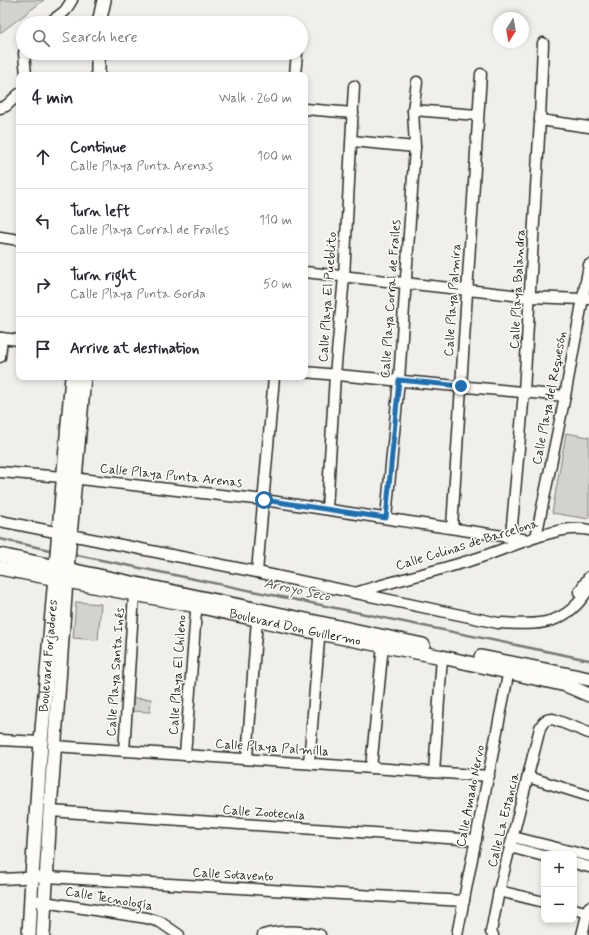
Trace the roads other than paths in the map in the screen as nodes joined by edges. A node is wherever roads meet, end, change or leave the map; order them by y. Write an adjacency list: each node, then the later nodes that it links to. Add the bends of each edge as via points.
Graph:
1 (72, 0): 4 (street)
2 (94, 0): 5 (main road)
3 (104, 0): 6 (main road)
4 (58, 16)
5 (93, 16)
6 (101, 16)
7 (543, 43): 25 (street, Calle Playa Balandra)
8 (25, 60): 12 (street)
9 (90, 60): 13 (main road)
10 (98, 60): 14 (main road)
11 (296, 60): 15 (street)
12 (26, 72)
13 (90, 72)
14 (98, 72)
15 (295, 72)
16 (481, 74): 24 (street, Calle Playa Palmira)
17 (417, 82): 22 (street, Calle Playa Corral de Frailes)
18 (354, 86): 23 (street, Calle Playa El Pueblito)
19 (16, 97): 20 (street)
20 (0, 108)
21 (308, 109): 23 (street)
22 (413, 110): 24 (street); 28 (street, Calle Playa Corral de Frailes)
23 (353, 113): 27 (street, Calle Playa El Pueblito)
24 (478, 115): 35 (street, Calle Playa Palmira)
25 (540, 120): 26 (street); 36 (street, Calle Playa Balandra)
26 (589, 128)
27 (352, 141): 28 (street); 33 (street, Calle Playa El Pueblito)
28 (415, 147): 34 (street, Calle Playa Corral de Frailes)
29 (0, 237): 30 (street)
30 (16, 240)
31 (589, 264): 37 (street, Calle Playa del Requesón)
32 (308, 272): 33 (street)
33 (344, 277): 34 (street); 42 (street, Calle Playa El Pueblito)
34 (405, 284): 35 (street); 46 (street, Calle Playa Corral de Frailes)
35 (467, 290): 36 (street); 47 (street, Calle Playa Palmira)
36 (530, 296): 37 (street); 48 (street, Calle Playa Balandra)
37 (586, 299): 49 (street, Calle Playa del Requesón)
38 (1, 338): 39 (street); 40 (street)
39 (16, 340)
40 (0, 357)
41 (308, 372): 42 (street)
42 (335, 374): 46 (street); 53 (street, Calle Playa El Pueblito)
43 (72, 380): 51 (main road, Boulevard Forjadores)
44 (84, 380): 51 (main road, Boulevard Forjadores)
45 (274, 380): 52 (street)
46 (399, 380): 47 (street); 54 (street, Calle Playa Corral de Frailes)
47 (461, 386): 48 (street); 56 (street, Calle Playa Palmira)
48 (524, 392): 49 (street); 58 (street, Calle Playa Balandra)
49 (565, 396): 60 (street, Calle Playa del Requesón)
50 (0, 472): 51 (street, Calle Playa Punta Arenas)
51 (70, 478): 52 (street, Calle Playa Punta Arenas); 59 (main road, Boulevard Forjadores)
52 (264, 500): 53 (street, Calle Playa Punta Arenas); 64 (street)
53 (327, 509): 54 (street, Calle Playa Punta Arenas)
54 (386, 518): 56 (street, Calle Playa Punta Arenas)
55 (0, 521): 59 (street)
56 (452, 527): 58 (street, Calle Playa Punta Arenas)
57 (589, 530): 60 (street, Calle Colinas de Barcelona, via 578,528)
58 (510, 536): 60 (street, Calle Playa Punta Arenas)
59 (65, 537): 63 (main road, Boulevard Forjadores); 64 (street)
60 (532, 538): 67 (street, Calle Colinas de Barcelona, via 478,558)
61 (0, 556): 63 (main road, Boulevard Don Guillermo)
62 (0, 568): 63 (main road, Boulevard Don Guillermo)
63 (61, 571): 68 (main road, Boulevard Don Guillermo); 69 (main road, Boulevard Don Guillermo); 81 (main road, Boulevard Forjadores); 82 (main road, Boulevard Forjadores)
64 (257, 572): 67 (street)
65 (589, 578): 71 (street, via 573,599 560,610)
66 (589, 588): 71 (street, via 584,597 559,618)
67 (353, 593): 71 (street, via 498,623)
68 (134, 594): 69 (main road, Boulevard Don Guillermo); 83 (street, Calle Playa Santa Inés)
69 (197, 601): 70 (main road, Boulevard Don Guillermo); 72 (main road, Boulevard Don Guillermo); 84 (street, Calle Playa El Chileno)
70 (257, 619): 72 (main road, Boulevard Don Guillermo); 85 (street)
71 (528, 625)
72 (320, 628): 73 (main road, Boulevard Don Guillermo); 75 (main road, Boulevard Don Guillermo); 86 (street)
73 (383, 645): 74 (main road, Boulevard Don Guillermo); 87 (street)
74 (442, 658): 75 (main road, Boulevard Don Guillermo); 88 (street)
75 (510, 667): 76 (main road, Boulevard Don Guillermo); 89 (street, Calle Amado Nervo)
76 (568, 680): 77 (main road, Boulevard Don Guillermo); 78 (main road, Boulevard Don Guillermo)
77 (589, 680)
78 (589, 694)
79 (589, 733): 90 (street, Calle La Estancia, via 547,719 540,728)
80 (0, 740): 81 (street)
81 (41, 742): 100 (main road, Boulevard Forjadores)
82 (54, 746): 83 (street, Calle Playa Palmilla); 92 (main road, Boulevard Forjadores)
83 (124, 751): 84 (street, Calle Playa Palmilla)
84 (185, 755): 85 (street, Calle Playa Palmilla)
85 (247, 759): 86 (street, Calle Playa Palmilla)
86 (309, 763): 87 (street, Calle Playa Palmilla)
87 (371, 768): 88 (street, Calle Playa Palmilla)
88 (434, 772): 89 (street, Calle Playa Palmilla)
89 (489, 776): 94 (street, Calle Amado Nervo)
90 (528, 777): 91 (street); 93 (street, Calle La Estancia)
91 (589, 796)
92 (50, 811): 94 (street, Calle Zootecnia); 101 (main road, Boulevard Forjadores)
93 (513, 837): 95 (street, Calle La Estancia); 97 (street)
94 (476, 840): 106 (street, Calle Amado Nervo)
95 (510, 847): 96 (street); 103 (street, Calle La Estancia)
96 (541, 855)
97 (589, 856)
98 (577, 864): 99 (street)
99 (589, 867)
100 (32, 877): 101 (street, Calle Sotavento); 102 (street, Calle Sotavento); 104 (main road, Boulevard Forjadores)
101 (46, 877): 105 (main road, Boulevard Forjadores); 106 (street, Calle Sotavento)
102 (0, 879)
103 (499, 891): 107 (street); 116 (street, Calle La Estancia, via 491,932)
104 (31, 900): 105 (street, Calle Tecnología); 110 (main road, Boulevard Forjadores)
105 (45, 901): 111 (main road, Boulevard Forjadores); 112 (street, Calle Tecnología, via 153,919)
106 (464, 901): 115 (street, Calle Amado Nervo)
107 (541, 901)
108 (577, 909): 109 (street)
109 (589, 911): 117 (street)
110 (29, 935)
111 (43, 935)
112 (179, 935)
113 (263, 935): 114 (street, via 290,932)
114 (320, 935)
115 (457, 935)
116 (493, 935)
117 (582, 935)

